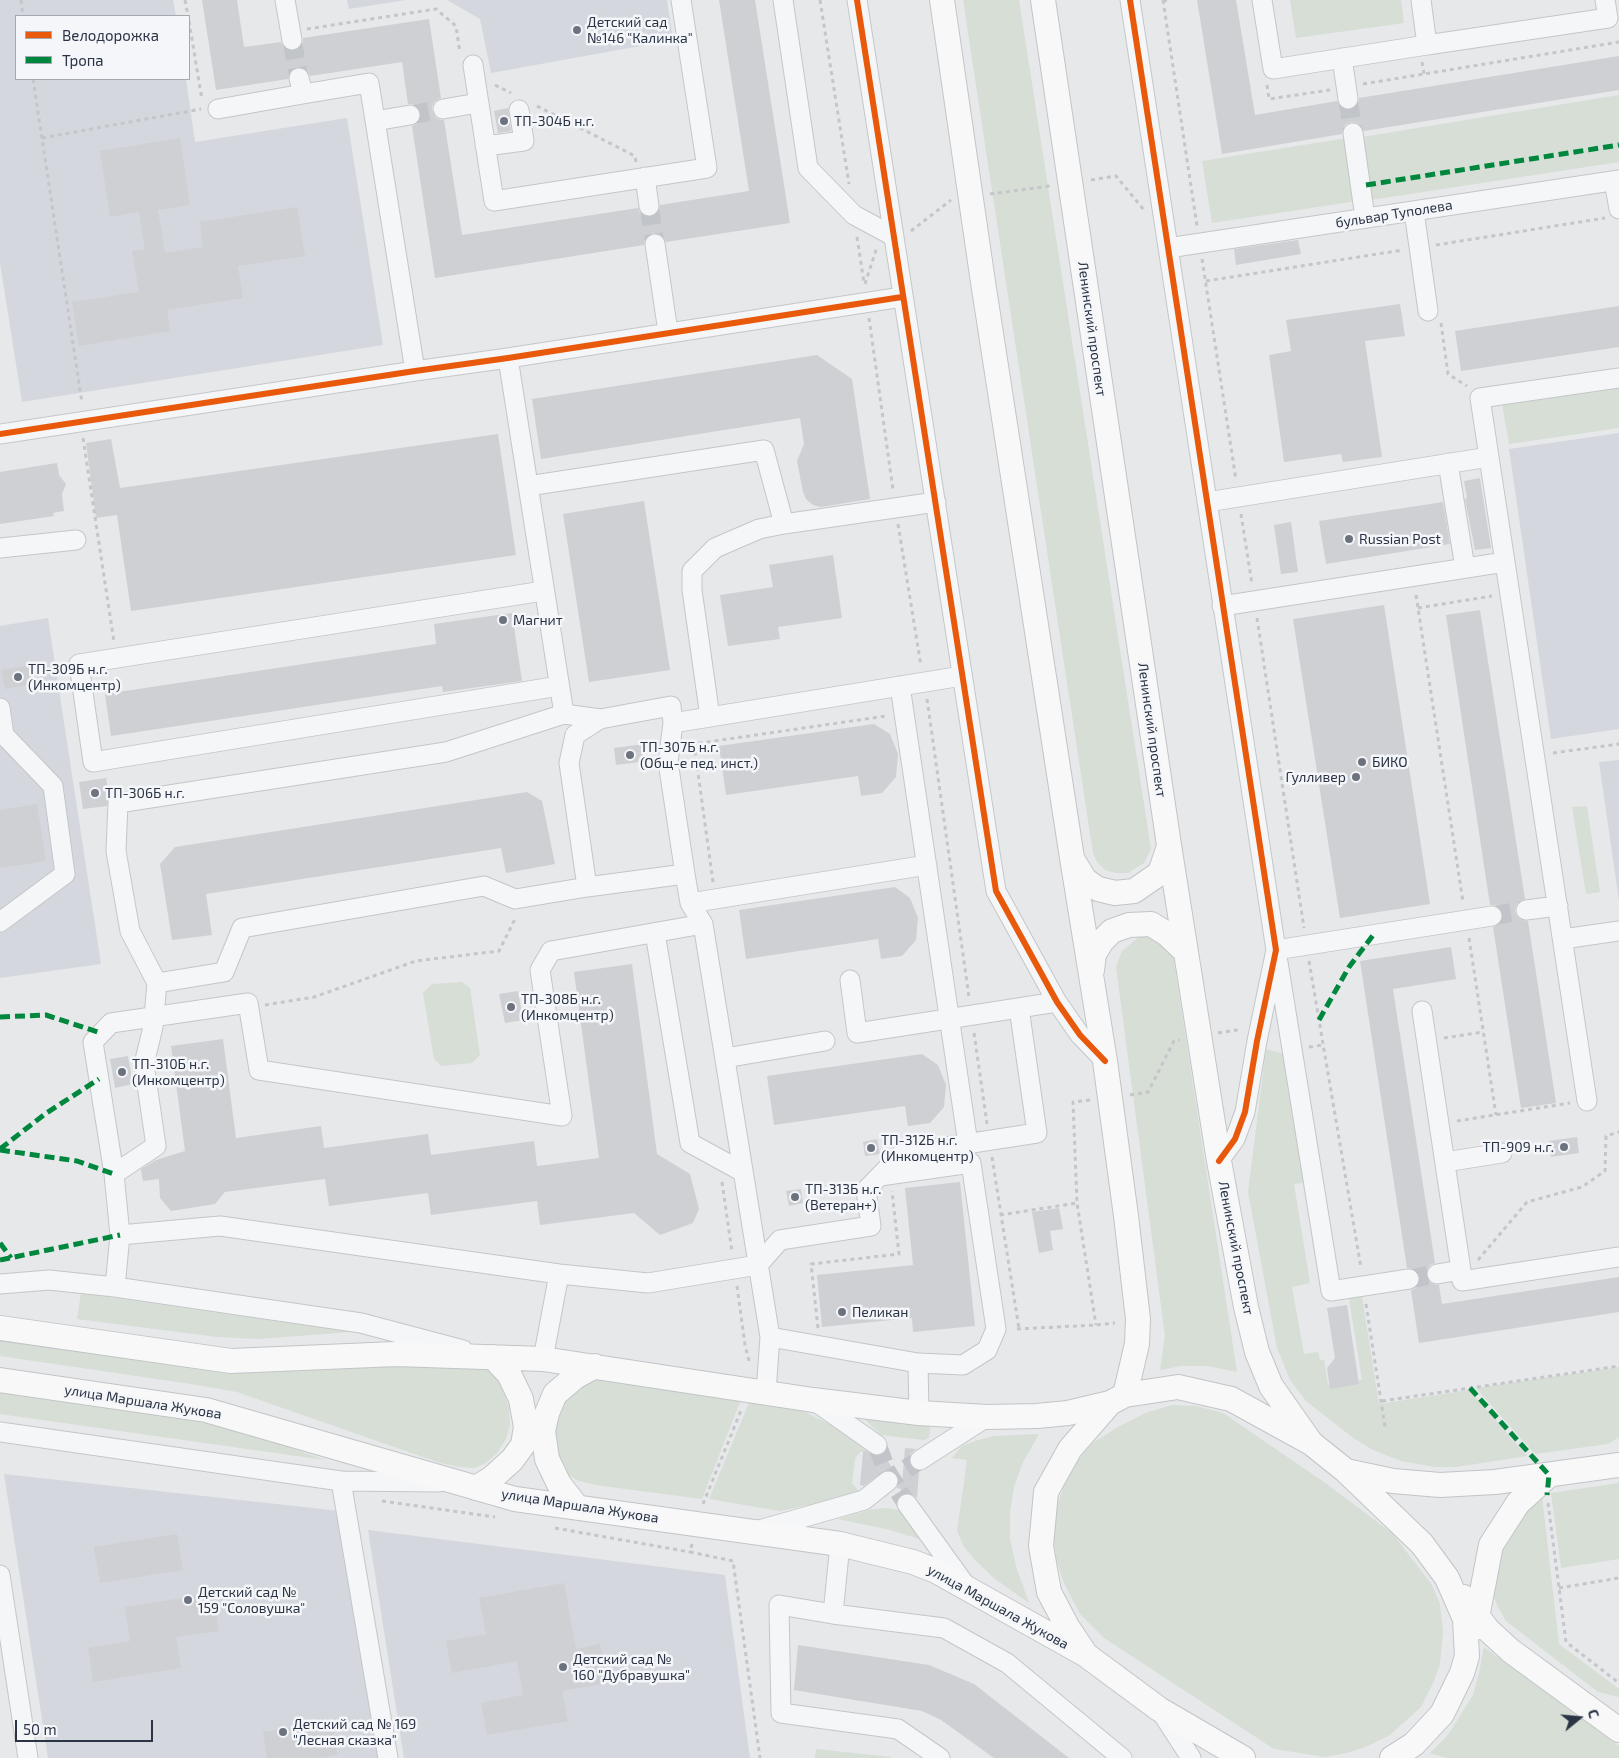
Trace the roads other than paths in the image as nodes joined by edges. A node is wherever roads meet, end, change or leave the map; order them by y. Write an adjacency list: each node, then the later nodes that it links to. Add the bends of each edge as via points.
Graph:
1 (285, 0): 11 (street)
2 (681, 0): 24 (street, via 707,168)
3 (783, 0): 30 (street, via 808,168 854,215)
4 (857, 0): 30 (street)
5 (942, 0): 61 (main road)
6 (1042, 0): 60 (main road, Ленинский проспект)
7 (1130, 0): 31 (street)
8 (1262, 0): 13 (street, via 1273,69)
9 (1421, 0): 12 (street)
10 (1605, 0): 12 (street, via 1608,18)
11 (292, 36)
12 (1428, 45): 13 (street)
13 (1342, 58): 15 (street)
14 (474, 69): 17 (street)
15 (1348, 100)
16 (523, 103): 23 (street, via 524,141)
17 (478, 104): 19 (street); 23 (street)
18 (211, 109): 21 (street, via 301,86 369,83)
19 (443, 109)
20 (410, 115): 21 (street)
21 (375, 121): 37 (street)
22 (1353, 133): 29 (street)
23 (485, 146): 24 (street, via 494,201)
24 (642, 177): 26 (street)
25 (1617, 180): 27 (street); 28 (street, бульвар Туполева)
26 (649, 206)
27 (1619, 209)
28 (1414, 211): 29 (street, бульвар Туполева); 34 (street)
29 (1365, 218): 31 (street, бульвар Туполева, via 1200,243)
30 (894, 240): 33 (street)
31 (1167, 242): 44 (street)
32 (655, 244): 35 (street)
33 (902, 297): 35 (street); 43 (street)
34 (1434, 313)
35 (668, 332): 36 (street)
36 (508, 358): 37 (street); 42 (street)
37 (415, 371): 39 (street)
38 (1619, 378): 40 (street, via 1480,398)
39 (0, 434)
40 (1489, 457): 41 (street); 48 (street)
41 (1448, 464): 44 (street); 49 (street)
42 (528, 486): 45 (street, via 764,450); 50 (street)
43 (936, 502): 45 (street); 52 (street)
44 (1208, 502): 51 (street)
45 (784, 524): 57 (street, via 759,529 715,548 692,571)
46 (76, 540): 47 (street)
47 (0, 548)
48 (1505, 562): 49 (street); 66 (street)
49 (1465, 568): 51 (street)
50 (543, 591): 53 (street); 53 (street, via 79,664 93,762)
51 (1222, 606): 74 (street)
52 (962, 676): 54 (street); 79 (street, via 996,891)
53 (559, 686): 56 (street)
54 (900, 686): 57 (street); 62 (street)
55 (0, 708): 69 (street, via 4,735 53,786 65,874)
56 (564, 714): 58 (street); 78 (street, via 446,752 118,804 116,851 130,931)
57 (710, 716): 59 (street)
58 (600, 718): 59 (street, via 671,706); 64 (street, via 575,735 569,763)
59 (673, 723): 63 (street, via 668,762)
60 (1169, 845): 61 (main road, via 1160,873 1134,891 1115,893 1098,889 1085,880); 75 (main road, Ленинский проспект)
61 (1072, 858): 76 (main road)
62 (927, 865): 65 (street); 83 (street)
63 (685, 874): 64 (street); 65 (street)
64 (587, 887): 78 (street, via 516,899 484,886 242,928 224,972)
65 (690, 904): 70 (street)
66 (1558, 906): 67 (street); 73 (street)
67 (1526, 910)
68 (1492, 916): 74 (street)
69 (0, 922)
70 (703, 924): 72 (street); 85 (street)
71 (1619, 931): 73 (street)
72 (655, 933): 82 (street, via 551,951 540,970 562,1116 259,1070 248,1003); 92 (street, via 690,1143)
73 (1563, 939): 87 (street)
74 (1276, 950): 90 (street, via 1245,1112 1235,1139); 101 (street, via 1332,1292)
75 (1186, 952): 76 (main road, via 1151,924 1129,924 1112,931 1102,941 1094,954); 90 (main road, Ленинский проспект)
76 (1091, 976): 86 (main road)
77 (850, 980): 83 (street, via 858,1033)
78 (157, 983): 82 (street)
79 (1057, 1002): 80 (street); 86 (street, via 1080,1035)
80 (1019, 1008): 83 (street); 88 (street, via 1037,1132)
81 (1422, 1011): 91 (street)
82 (153, 1017): 93 (street, via 144,1064 156,1146); 93 (street, via 111,1023 93,1042)
83 (950, 1018): 88 (street)
84 (825, 1041): 85 (street)
85 (725, 1058): 92 (street)
86 (1105, 1061): 112 (main road, via 1138,1319 1137,1344)
87 (1583, 1101)
88 (968, 1144): 94 (street, via 901,1154)
89 (1502, 1153): 91 (street)
90 (1219, 1161): 117 (main road, Ленинский проспект, via 1256,1352 1271,1386)
91 (1445, 1162): 98 (street)
92 (743, 1172): 97 (street)
93 (114, 1174): 95 (street)
94 (880, 1176): 97 (street, via 866,1190 870,1226 780,1240); 108 (street, via 971,1163 996,1329 987,1350 963,1364)
95 (120, 1235): 99 (street, via 220,1226); 103 (street)
96 (1619, 1257): 98 (street, via 1462,1280)
97 (758, 1264): 99 (street, via 648,1283); 105 (street)
98 (1460, 1268): 100 (street)
99 (559, 1274): 107 (street)
100 (1437, 1274)
101 (1409, 1279)
102 (0, 1284): 103 (street, via 49,1280)
103 (115, 1287): 106 (street, via 360,1323)
104 (0, 1328): 106 (main road, via 230,1361 396,1354)
105 (770, 1337): 108 (street); 111 (street)
106 (494, 1358): 107 (main road); 123 (main road, via 509,1374 521,1399 526,1427 523,1445 492,1478)
107 (544, 1359): 109 (main road)
108 (918, 1362): 114 (street)
109 (595, 1366): 111 (main road); 125 (main road, via 555,1394 543,1431 547,1459 559,1484)
110 (0, 1380): 123 (main road, улица Маршала Жукова, via 206,1410)
111 (757, 1391): 113 (main road)
112 (1117, 1399): 115 (main road, via 1068,1413); 117 (main road, via 1178,1388 1231,1399); 133 (main road, via 1070,1449 1046,1492 1041,1546 1049,1592)
113 (812, 1400): 114 (main road); 118 (street)
114 (919, 1413): 115 (main road)
115 (987, 1417): 119 (street)
116 (0, 1432): 122 (street)
117 (1311, 1443): 121 (main road)
118 (877, 1445)
119 (920, 1460)
120 (1614, 1465): 124 (main road)
121 (1346, 1470): 124 (main road, via 1393,1481 1440,1485 1495,1482); 129 (main road, via 1422,1544)
122 (341, 1481): 123 (street); 138 (street)
123 (468, 1485): 125 (main road, улица Маршала Жукова, via 515,1499)
124 (1548, 1485): 132 (main road, via 1518,1503 1491,1545)
125 (578, 1507): 126 (main road, улица Маршала Жукова)
126 (752, 1532): 127 (main road, улица Маршала Жукова); 130 (street, via 896,1489)
127 (840, 1544): 130 (main road, улица Маршала Жукова, via 912,1562 936,1571); 131 (street)
128 (0, 1575): 137 (street)
129 (1448, 1578): 132 (main road); 134 (main road, via 1466,1620)
130 (968, 1590): 133 (main road, улица Маршала Жукова)
131 (833, 1614): 139 (street, via 779,1605 782,1713 898,1729); 140 (street, via 944,1628 1006,1663)
132 (1478, 1618): 134 (main road); 136 (main road, via 1511,1651)
133 (1086, 1655): 135 (main road)
134 (1467, 1656): 143 (main road, via 1442,1714 1414,1744)
135 (1159, 1709): 141 (street); 142 (main road)
136 (1619, 1730)
137 (28, 1758)
138 (388, 1758)
139 (940, 1758)
140 (1122, 1758)
141 (1191, 1758)
142 (1243, 1758)
143 (1392, 1758)

